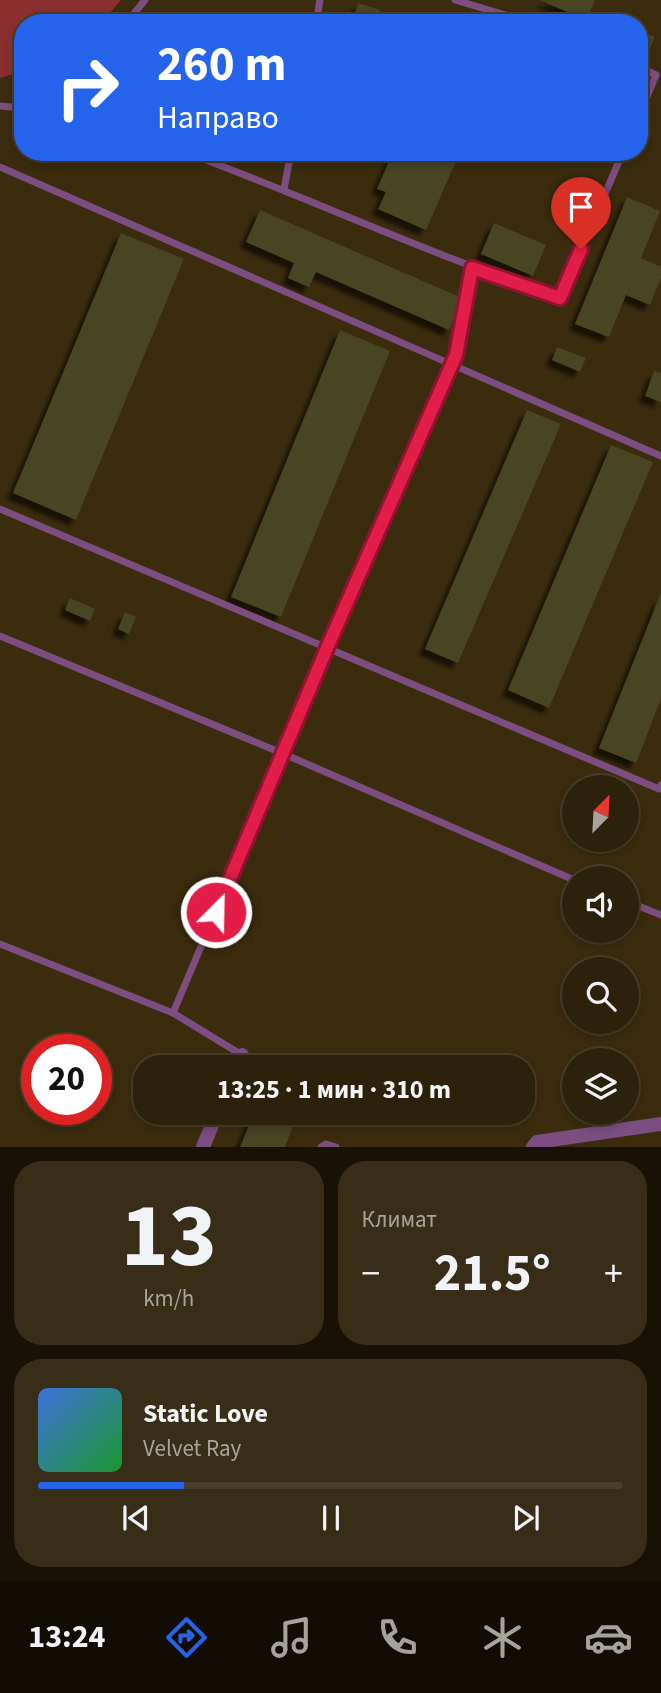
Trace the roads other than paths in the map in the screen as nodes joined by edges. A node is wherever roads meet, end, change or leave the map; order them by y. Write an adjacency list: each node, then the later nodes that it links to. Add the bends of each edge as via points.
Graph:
1 (145, 0): 3 (lane)
2 (456, 0): 4 (lane)
3 (133, 14)
4 (502, 14)
5 (648, 72): 6 (lane, via 656,75)
6 (648, 94)
7 (209, 161): 11 (lane)
8 (289, 161): 11 (lane)
9 (619, 161): 12 (lane, via 560,298)
10 (0, 167): 13 (lane)
11 (284, 189): 12 (lane)
12 (472, 268): 13 (lane)
13 (452, 365): 14 (lane); 17 (lane)
14 (661, 456)
15 (0, 509): 17 (lane)
16 (0, 636): 18 (lane)
17 (327, 648): 18 (lane); 19 (lane, via 659,789)
18 (284, 754): 20 (lane); 24 (lane)
19 (661, 785)
20 (562, 875)
21 (639, 906): 22 (lane)
22 (661, 915)
23 (0, 944): 24 (lane)
24 (173, 1013): 25 (lane)
25 (231, 1055)
26 (661, 1124): 31 (street, via 537,1142)
27 (212, 1125): 28 (street)
28 (203, 1147)
29 (321, 1147): 30 (lane)
30 (336, 1147)
31 (533, 1147)

